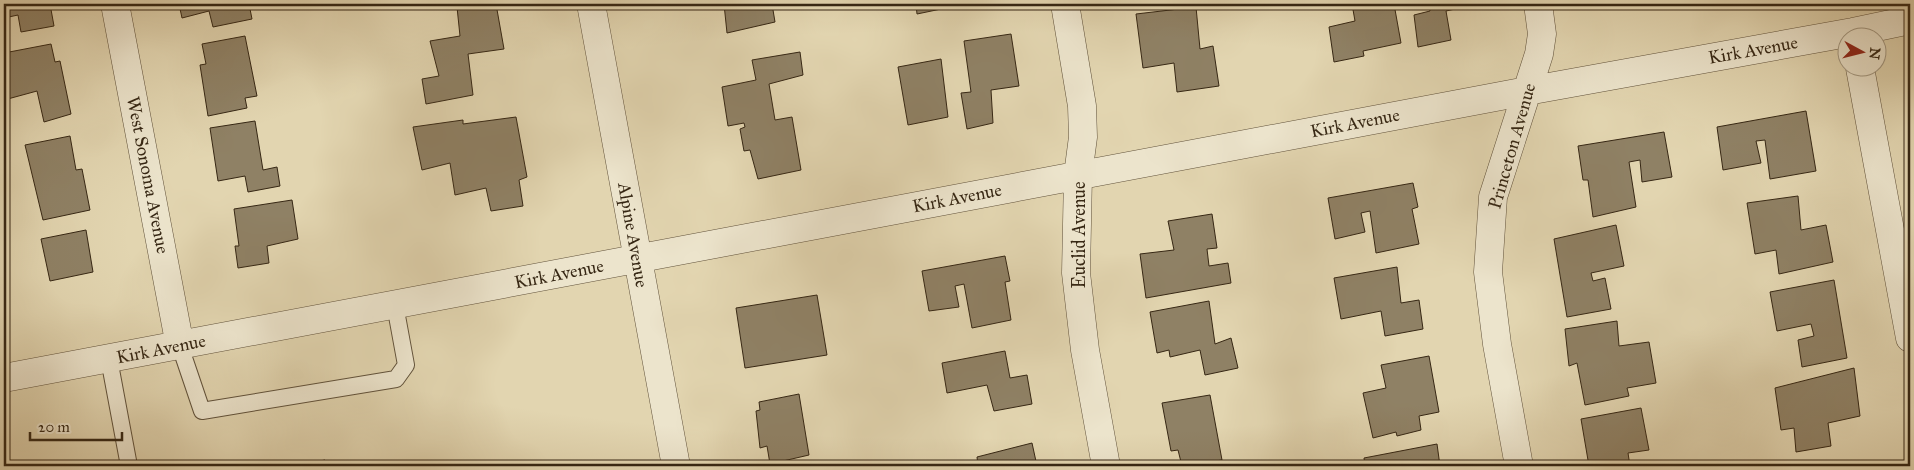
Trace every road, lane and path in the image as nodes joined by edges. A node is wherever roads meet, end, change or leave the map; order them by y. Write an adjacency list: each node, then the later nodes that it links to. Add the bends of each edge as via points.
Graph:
1 (115, 4): 14 (street, West Sonoma Avenue)
2 (591, 4): 11 (street, Alpine Avenue)
3 (1065, 4): 10 (street, Euclid Avenue, via 1082,106 1084,137)
4 (1538, 4): 9 (street, Princeton Avenue, via 1542,34)
5 (1910, 20): 6 (street, Kirk Avenue)
6 (1880, 28)
7 (1836, 38): 9 (street, Kirk Avenue)
8 (1862, 78): 13 (street)
9 (1527, 91): 10 (street, Kirk Avenue); 20 (street, Princeton Avenue, via 1493,197 1488,272)
10 (1078, 175): 11 (street, Kirk Avenue); 19 (street, Euclid Avenue, via 1076,274 1085,350)
11 (638, 259): 12 (street, Kirk Avenue); 18 (street, Alpine Avenue)
12 (395, 304): 14 (street, Kirk Avenue); 14 (lane, via 406,365 396,379 202,410)
13 (1910, 338)
14 (180, 346): 15 (street, Kirk Avenue)
15 (109, 359): 16 (street, Kirk Avenue); 17 (lane)
16 (4, 378)
17 (129, 466)
18 (676, 466)
19 (1106, 466)
20 (1519, 466)

